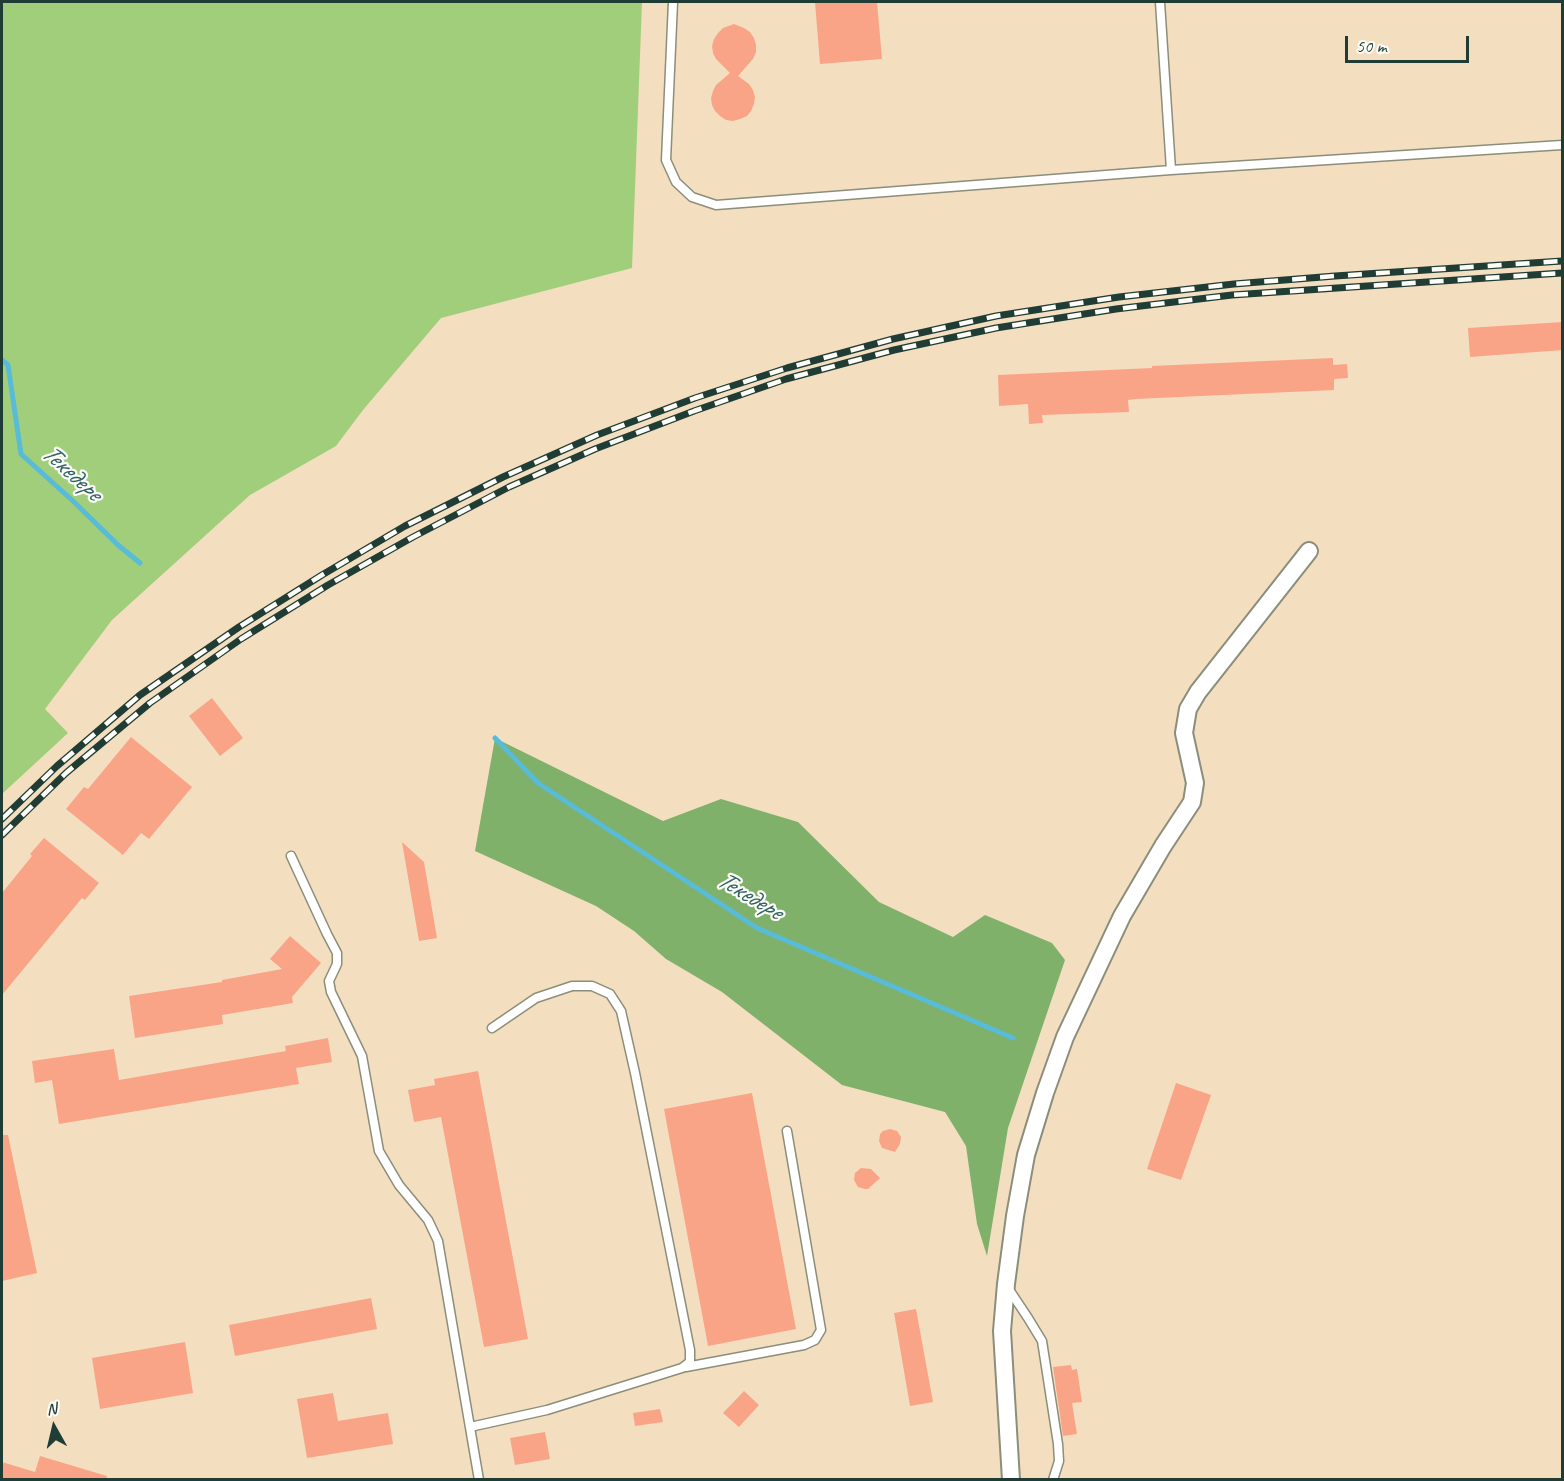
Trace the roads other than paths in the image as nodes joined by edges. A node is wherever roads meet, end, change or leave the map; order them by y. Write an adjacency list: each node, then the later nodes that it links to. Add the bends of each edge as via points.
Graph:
1 (672, 2): 4 (lane, via 666,160 676,182 692,197 716,205)
2 (1160, 2): 4 (lane)
3 (1563, 145): 4 (lane)
4 (1171, 170)
5 (1309, 551): 9 (street, via 1188,709 1184,733 1195,783 1192,801 1122,916 1065,1037 1026,1155)
6 (291, 856): 11 (lane, via 337,953 337,964 329,981 331,992 362,1056 379,1151 399,1185 428,1220 438,1241)
7 (492, 1028): 10 (lane, via 536,998 572,986 592,986 610,994 621,1011 690,1350 690,1362)
8 (787, 1131): 10 (lane, via 821,1330 815,1340 804,1345)
9 (1006, 1284): 13 (street, via 1002,1331); 14 (lane, via 1042,1341 1059,1461)
10 (682, 1368): 11 (lane, via 547,1410)
11 (470, 1427): 12 (lane)
12 (479, 1479)
13 (1011, 1479)
14 (1053, 1479)

